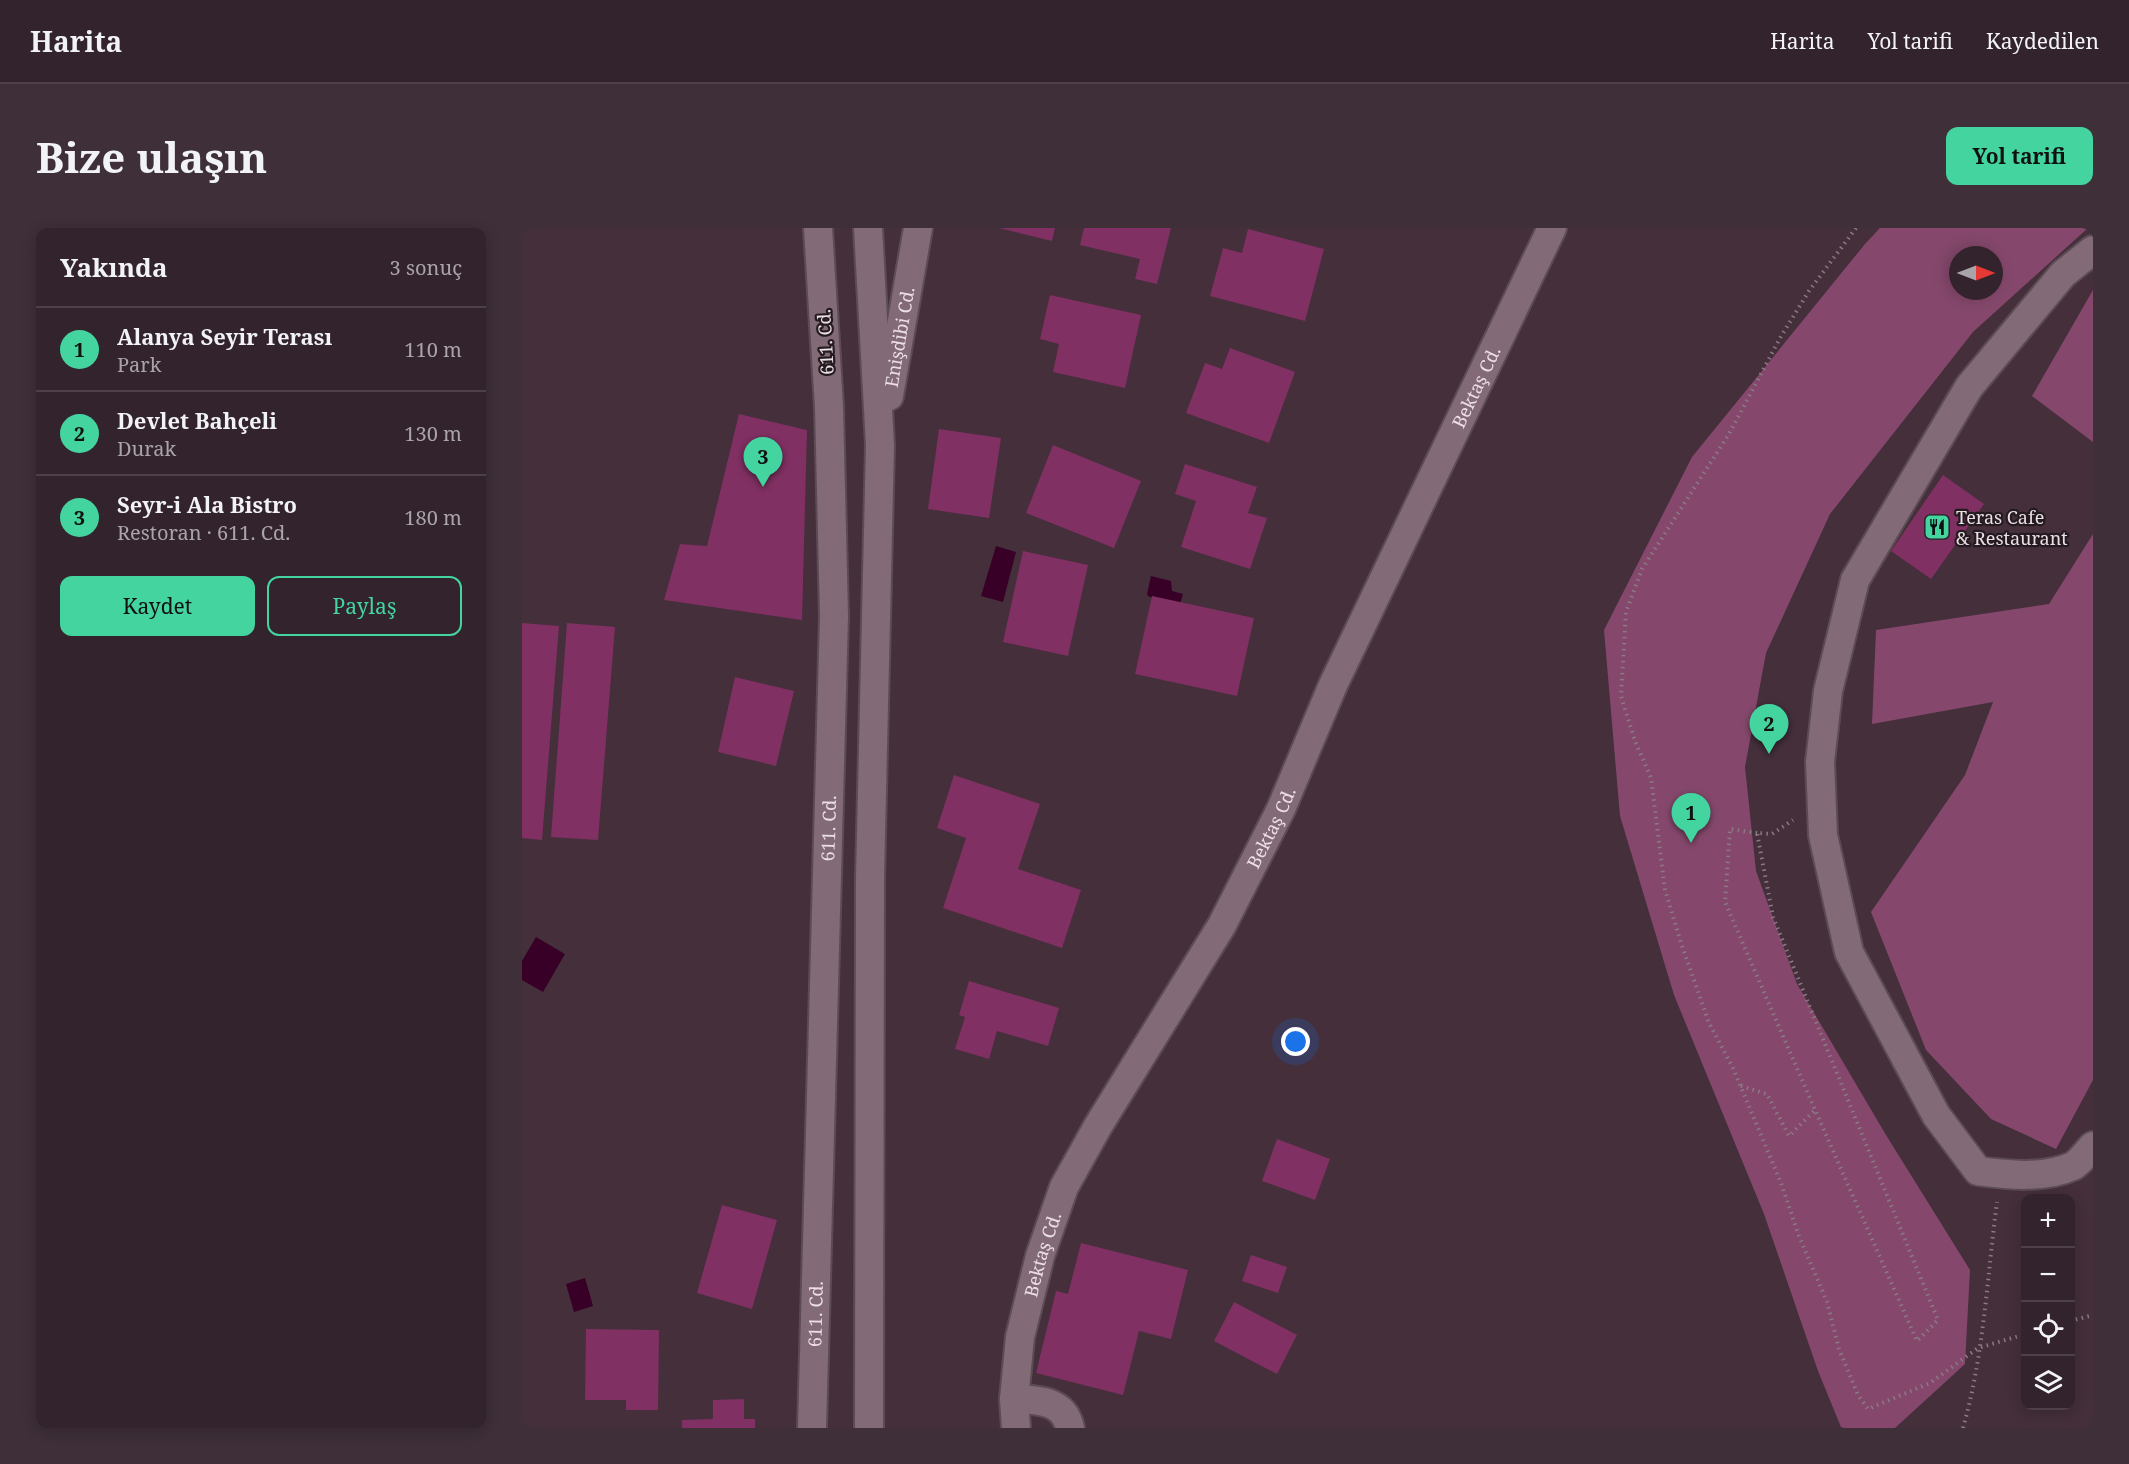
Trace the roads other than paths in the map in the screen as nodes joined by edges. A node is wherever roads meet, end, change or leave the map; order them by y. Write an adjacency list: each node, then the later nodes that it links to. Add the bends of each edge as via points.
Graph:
1 (818, 228): 7 (street, 611. Cd.)
2 (826, 228): 7 (street)
3 (868, 228): 8 (street)
4 (918, 228): 8 (street, Enişdibi Cd.)
5 (1552, 228): 10 (street, Bektaş Cd., via 1333,685 1276,820 1222,925 1064,1187 1040,1256 1020,1337)
6 (2093, 250): 9 (street, via 2063,274 1969,387 1855,580 1828,691 1820,762 1823,835 1849,952 1936,1114 1978,1171 2047,1173 2075,1165)
7 (821, 275): 11 (street, 611. Cd., via 834,616)
8 (880, 445): 12 (street, via 870,878)
9 (2093, 1146)
10 (1014, 1399): 13 (street, Bektaş Cd.); 14 (street, via 1052,1403 1065,1415)
11 (812, 1428)
12 (869, 1428)
13 (1016, 1428)
14 (1070, 1428)

